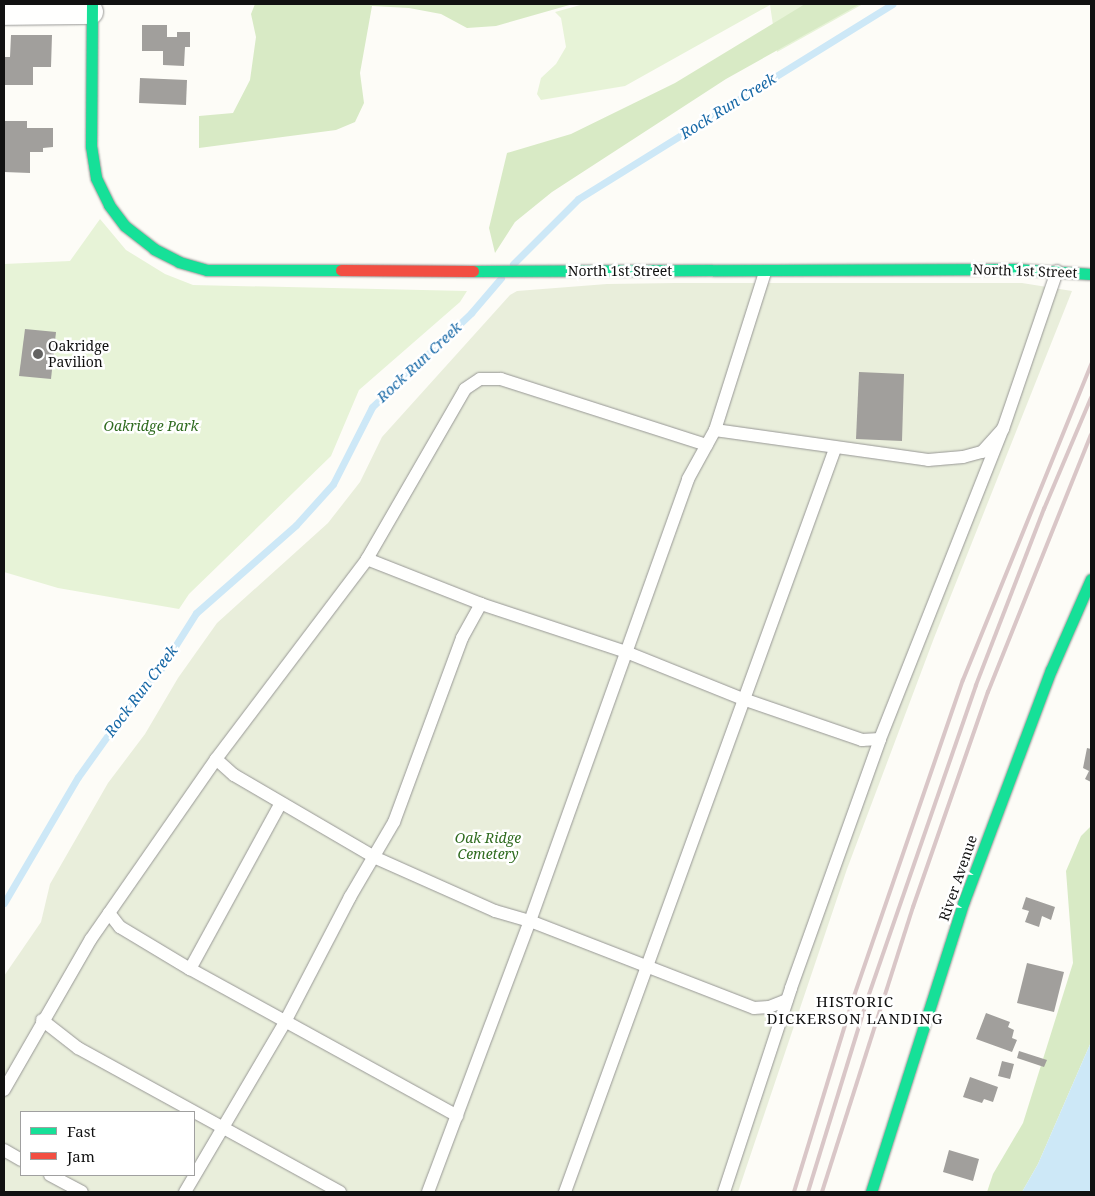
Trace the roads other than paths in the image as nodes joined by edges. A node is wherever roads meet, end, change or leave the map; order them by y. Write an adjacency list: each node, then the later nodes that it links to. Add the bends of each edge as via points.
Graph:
1 (91, 8): 2 (street); 4 (street, North 1st Street, via 91,146 96,178 109,205 125,226 154,249 178,262 207,270)
2 (4, 13)
3 (1057, 271): 4 (street, North 1st Street); 5 (street, North 1st Street); 6 (lane)
4 (765, 272): 7 (lane)
5 (1091, 274)
6 (1004, 429): 9 (lane, via 982,452 963,458 928,460); 15 (lane)
7 (715, 430): 8 (lane); 9 (lane)
8 (707, 445): 10 (lane, via 502,379 480,379 465,390); 13 (lane, via 688,479)
9 (835, 449): 14 (lane)
10 (367, 559): 12 (lane); 16 (lane)
11 (1091, 580): 42 (street, River Avenue, via 1003,792 964,901)
12 (481, 604): 13 (lane); 18 (lane, via 462,638 394,822)
13 (626, 652): 14 (lane); 20 (lane)
14 (743, 699): 15 (lane, via 862,740); 21 (lane)
15 (880, 739): 23 (lane)
16 (216, 759): 17 (lane, via 234,775); 19 (lane)
17 (281, 803): 18 (lane); 22 (lane)
18 (376, 858): 20 (lane, via 495,911); 25 (lane, via 350,897)
19 (109, 913): 22 (lane, via 120,927); 24 (lane)
20 (530, 921): 21 (lane); 29 (lane)
21 (646, 965): 23 (lane, via 754,1008); 40 (lane)
22 (190, 968): 25 (lane)
23 (787, 1000): 41 (lane)
24 (42, 1020): 26 (lane); 27 (lane, via 78,1048)
25 (285, 1022): 29 (lane); 30 (lane)
26 (4, 1090)
27 (193, 1111)
28 (195, 1112): 30 (lane)
29 (456, 1116): 39 (lane)
30 (224, 1128): 35 (lane); 38 (lane)
31 (4, 1150): 32 (lane)
32 (20, 1159)
33 (52, 1176): 36 (lane)
34 (195, 1176): 37 (lane)
35 (195, 1176)
36 (82, 1192)
37 (185, 1192)
38 (340, 1192)
39 (428, 1192)
40 (565, 1192)
41 (724, 1192)
42 (870, 1192)

